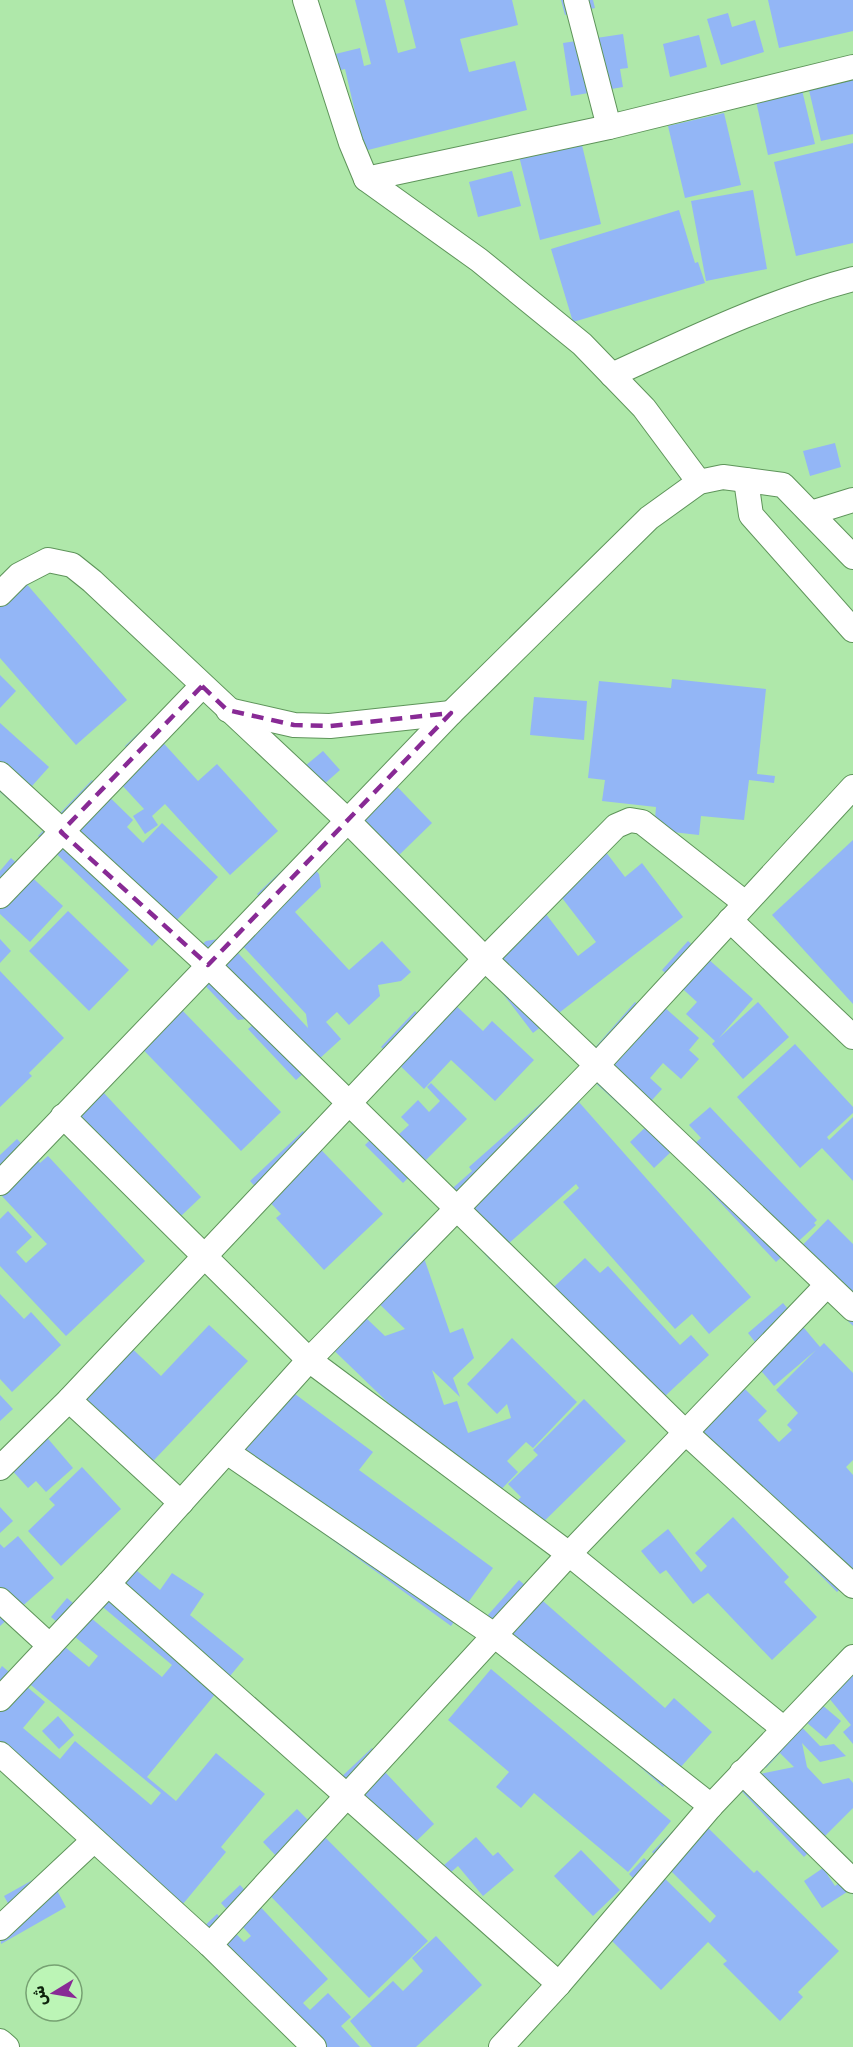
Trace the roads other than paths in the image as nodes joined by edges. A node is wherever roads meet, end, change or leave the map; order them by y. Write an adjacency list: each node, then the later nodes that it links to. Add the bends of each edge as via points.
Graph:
1 (305, 0): 5 (street)
2 (576, 0): 4 (street)
3 (853, 67): 4 (street)
4 (609, 127): 5 (street)
5 (366, 179): 7 (street, via 479,260 582,344)
6 (853, 279): 7 (street, via 734,319)
7 (612, 375): 9 (street, via 644,408)
8 (746, 480): 9 (street, via 723,477); 11 (street, via 783,484); 14 (street, via 751,515)
9 (699, 482): 17 (street, via 649,518)
10 (853, 500): 11 (street)
11 (812, 513): 12 (street)
12 (853, 556)
13 (0, 594): 15 (street, via 19,575 48,560 72,565)
14 (853, 630)
15 (202, 686): 16 (street); 21 (street)
16 (227, 710): 17 (street, via 294,725 330,726); 20 (street)
17 (451, 713): 20 (street)
18 (0, 774): 21 (street)
19 (853, 787): 23 (street)
20 (348, 820): 24 (street); 25 (street)
21 (62, 832): 22 (street); 25 (street)
22 (0, 896)
23 (737, 912): 24 (street, via 647,825 630,820 616,826); 26 (street); 27 (street)
24 (485, 959): 27 (street); 28 (street)
25 (208, 965): 28 (street); 29 (street)
26 (853, 1037)
27 (597, 1065): 31 (street); 33 (street)
28 (350, 1103): 31 (street); 32 (street)
29 (63, 1116): 30 (street); 32 (street)
30 (0, 1183)
31 (455, 1209): 35 (street); 37 (street)
32 (204, 1255): 35 (street); 36 (street)
33 (827, 1285): 34 (street); 37 (street)
34 (853, 1309)
35 (309, 1359): 38 (street); 41 (street)
36 (69, 1400): 39 (street); 40 (street)
37 (685, 1432): 41 (street); 43 (street)
38 (227, 1452): 40 (street); 45 (street)
39 (1, 1464)
40 (181, 1503): 42 (street)
41 (569, 1554): 45 (street); 49 (street)
42 (108, 1584): 46 (street); 52 (street)
43 (853, 1587)
44 (0, 1600): 46 (street)
45 (494, 1635): 52 (street); 53 (street)
46 (50, 1646): 48 (street)
47 (853, 1657): 49 (street)
48 (0, 1699)
49 (784, 1729): 51 (street)
50 (0, 1754): 54 (street)
51 (742, 1772): 53 (street); 55 (street)
52 (345, 1796): 57 (street); 58 (street)
53 (711, 1806): 58 (street)
54 (94, 1840): 56 (street); 57 (street)
55 (853, 1881)
56 (0, 1928)
57 (210, 1945): 61 (street)
58 (559, 1984): 62 (street)
59 (0, 2041): 60 (street)
60 (7, 2047)
61 (314, 2047)
62 (501, 2047)

